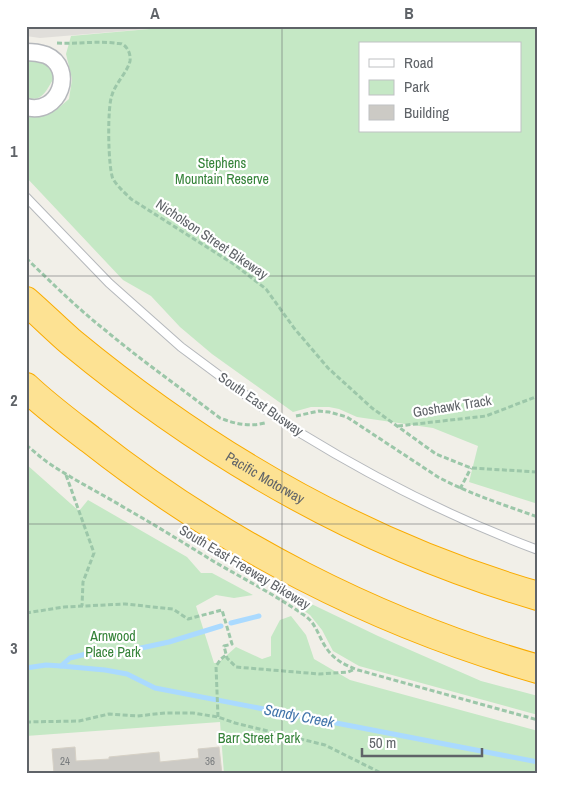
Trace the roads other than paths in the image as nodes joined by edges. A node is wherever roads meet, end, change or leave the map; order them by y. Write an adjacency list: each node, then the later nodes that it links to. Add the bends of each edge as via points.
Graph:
1 (26, 52): 2 (street, via 40,53 52,59 62,77 54,101 40,108)
2 (26, 107)
3 (26, 197): 6 (lane, South East Busway, bridge, via 109,283 181,348 259,405 341,458 410,495)
4 (26, 301): 7 (highway, Pacific Motorway, via 70,341 162,412 212,447 295,496 386,540)
5 (26, 387): 8 (highway, via 120,463 270,558 358,603 412,626 457,644)
6 (538, 550)
7 (538, 596)
8 (538, 669)

